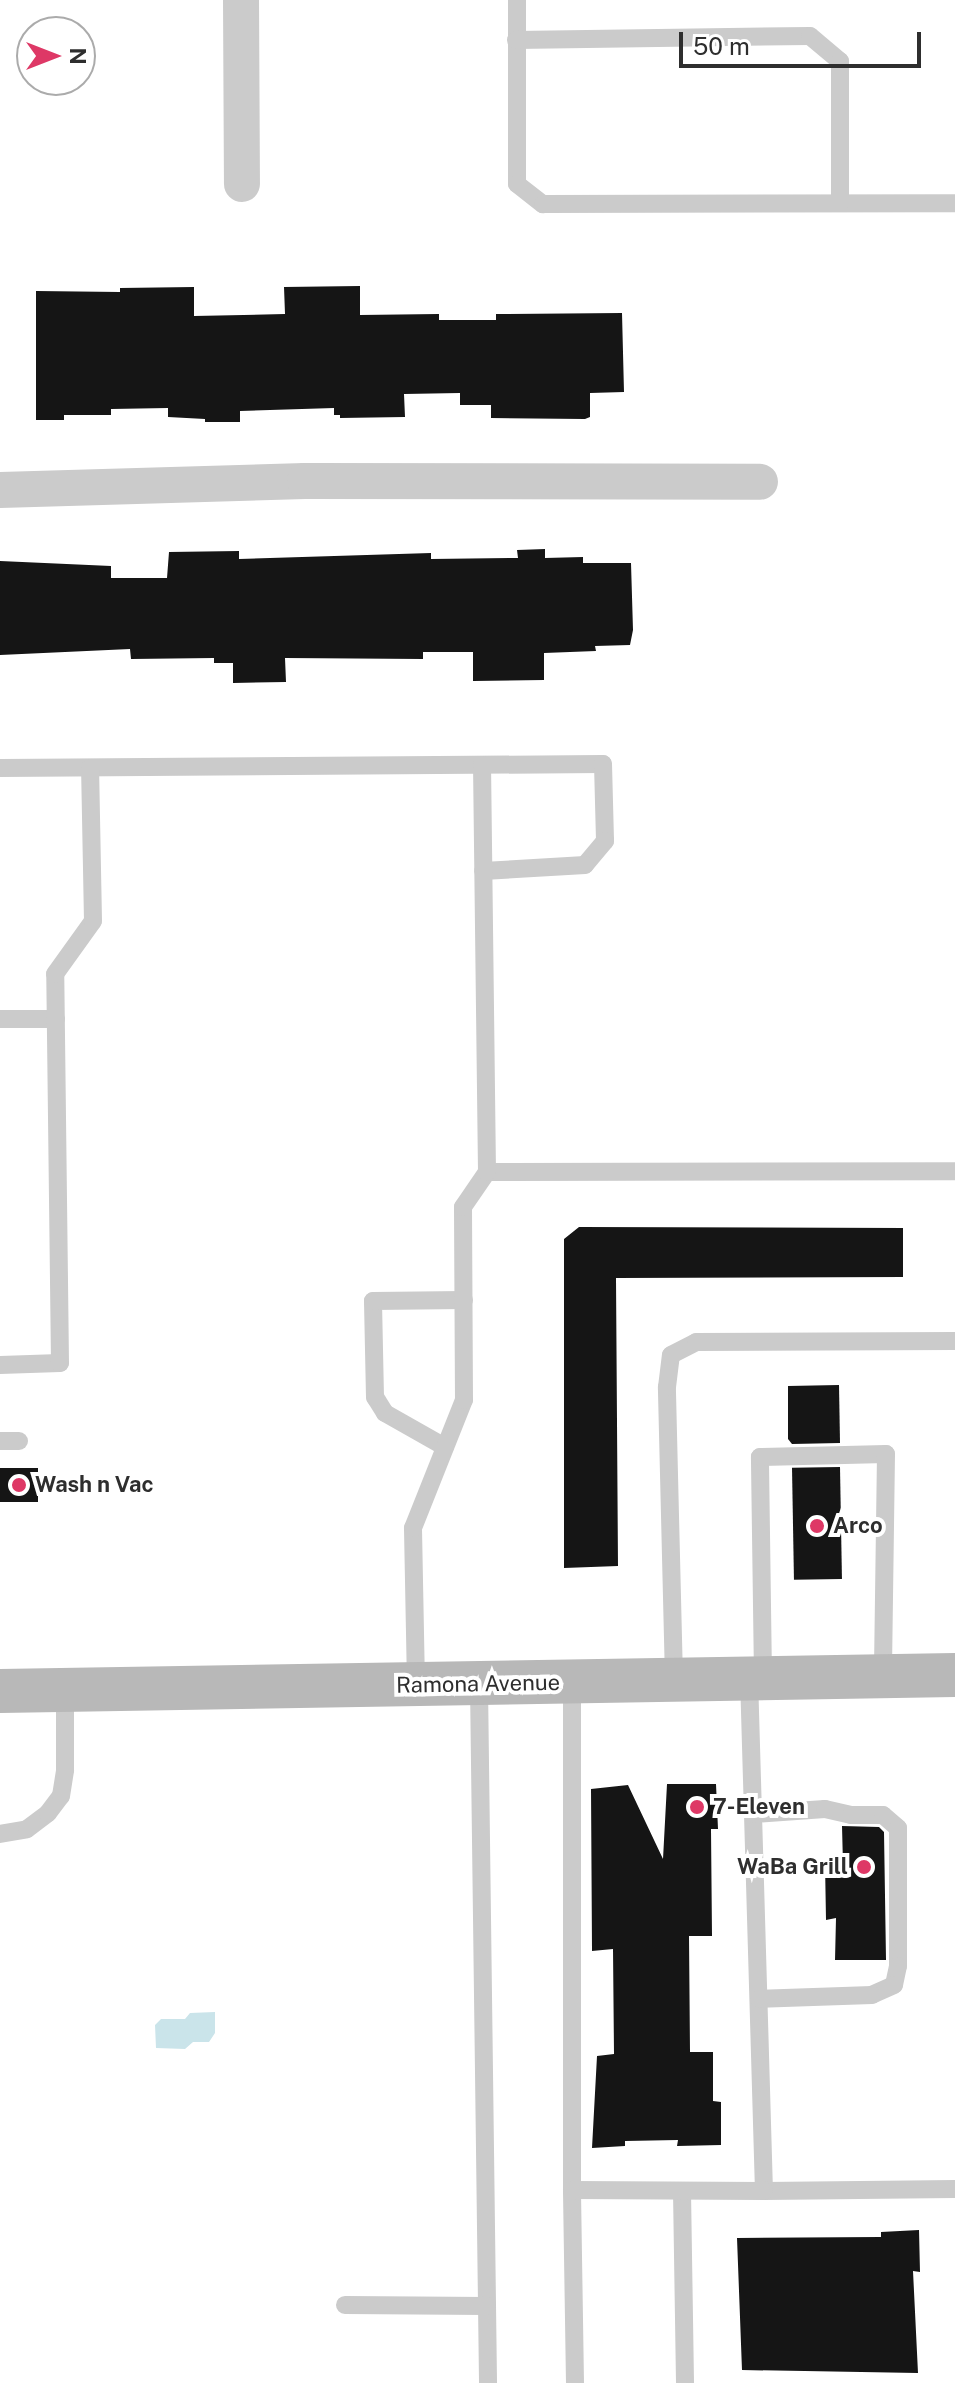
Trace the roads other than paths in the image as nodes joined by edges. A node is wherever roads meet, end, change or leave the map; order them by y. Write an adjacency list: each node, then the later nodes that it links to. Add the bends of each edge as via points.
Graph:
1 (241, 0): 4 (street)
2 (517, 0): 3 (lane)
3 (516, 40): 5 (lane, via 517,184 543,204); 5 (lane, via 810,36 840,61)
4 (242, 184)
5 (840, 203): 6 (lane)
6 (955, 203)
7 (760, 482): 8 (street, via 305,481)
8 (0, 490)
9 (482, 765): 11 (lane); 12 (lane); 12 (lane, via 603,764 605,841 585,865)
10 (0, 768): 11 (lane)
11 (90, 768): 14 (lane, via 93,921 55,974)
12 (483, 871): 16 (lane)
13 (0, 1019): 14 (lane)
14 (56, 1019): 19 (lane, via 60,1363)
15 (955, 1171): 16 (lane)
16 (487, 1172): 17 (lane, via 463,1207)
17 (464, 1300): 20 (lane, via 464,1400); 20 (lane, via 373,1301 375,1397 385,1413)
18 (955, 1341): 24 (lane, via 696,1342 671,1355 667,1387)
19 (0, 1365)
20 (445, 1447): 26 (lane, via 413,1528)
21 (955, 1675): 22 (main road, Ramona Avenue)
22 (883, 1676): 23 (main road, Ramona Avenue); 23 (lane, via 886,1454 760,1457)
23 (756, 1677): 24 (main road, Ramona Avenue); 30 (lane)
24 (674, 1679): 25 (main road, Ramona Avenue)
25 (572, 1682): 27 (main road, Ramona Avenue); 34 (lane)
26 (416, 1685): 27 (main road, Ramona Avenue); 29 (main road, Ramona Avenue)
27 (479, 1685): 38 (lane)
28 (0, 1691): 29 (main road, Ramona Avenue)
29 (65, 1691): 31 (lane, via 61,1796 27,1829)
30 (753, 1814): 32 (lane); 32 (lane, via 825,1809 883,1815 898,1828 894,1985 872,1995)
31 (0, 1834)
32 (759, 1999): 36 (lane)
33 (955, 2189): 36 (lane)
34 (572, 2190): 35 (lane); 40 (lane)
35 (682, 2191): 36 (lane); 41 (lane)
36 (764, 2191)
37 (345, 2305): 38 (lane)
38 (487, 2306): 39 (lane)
39 (488, 2383)
40 (575, 2383)
41 (685, 2383)

